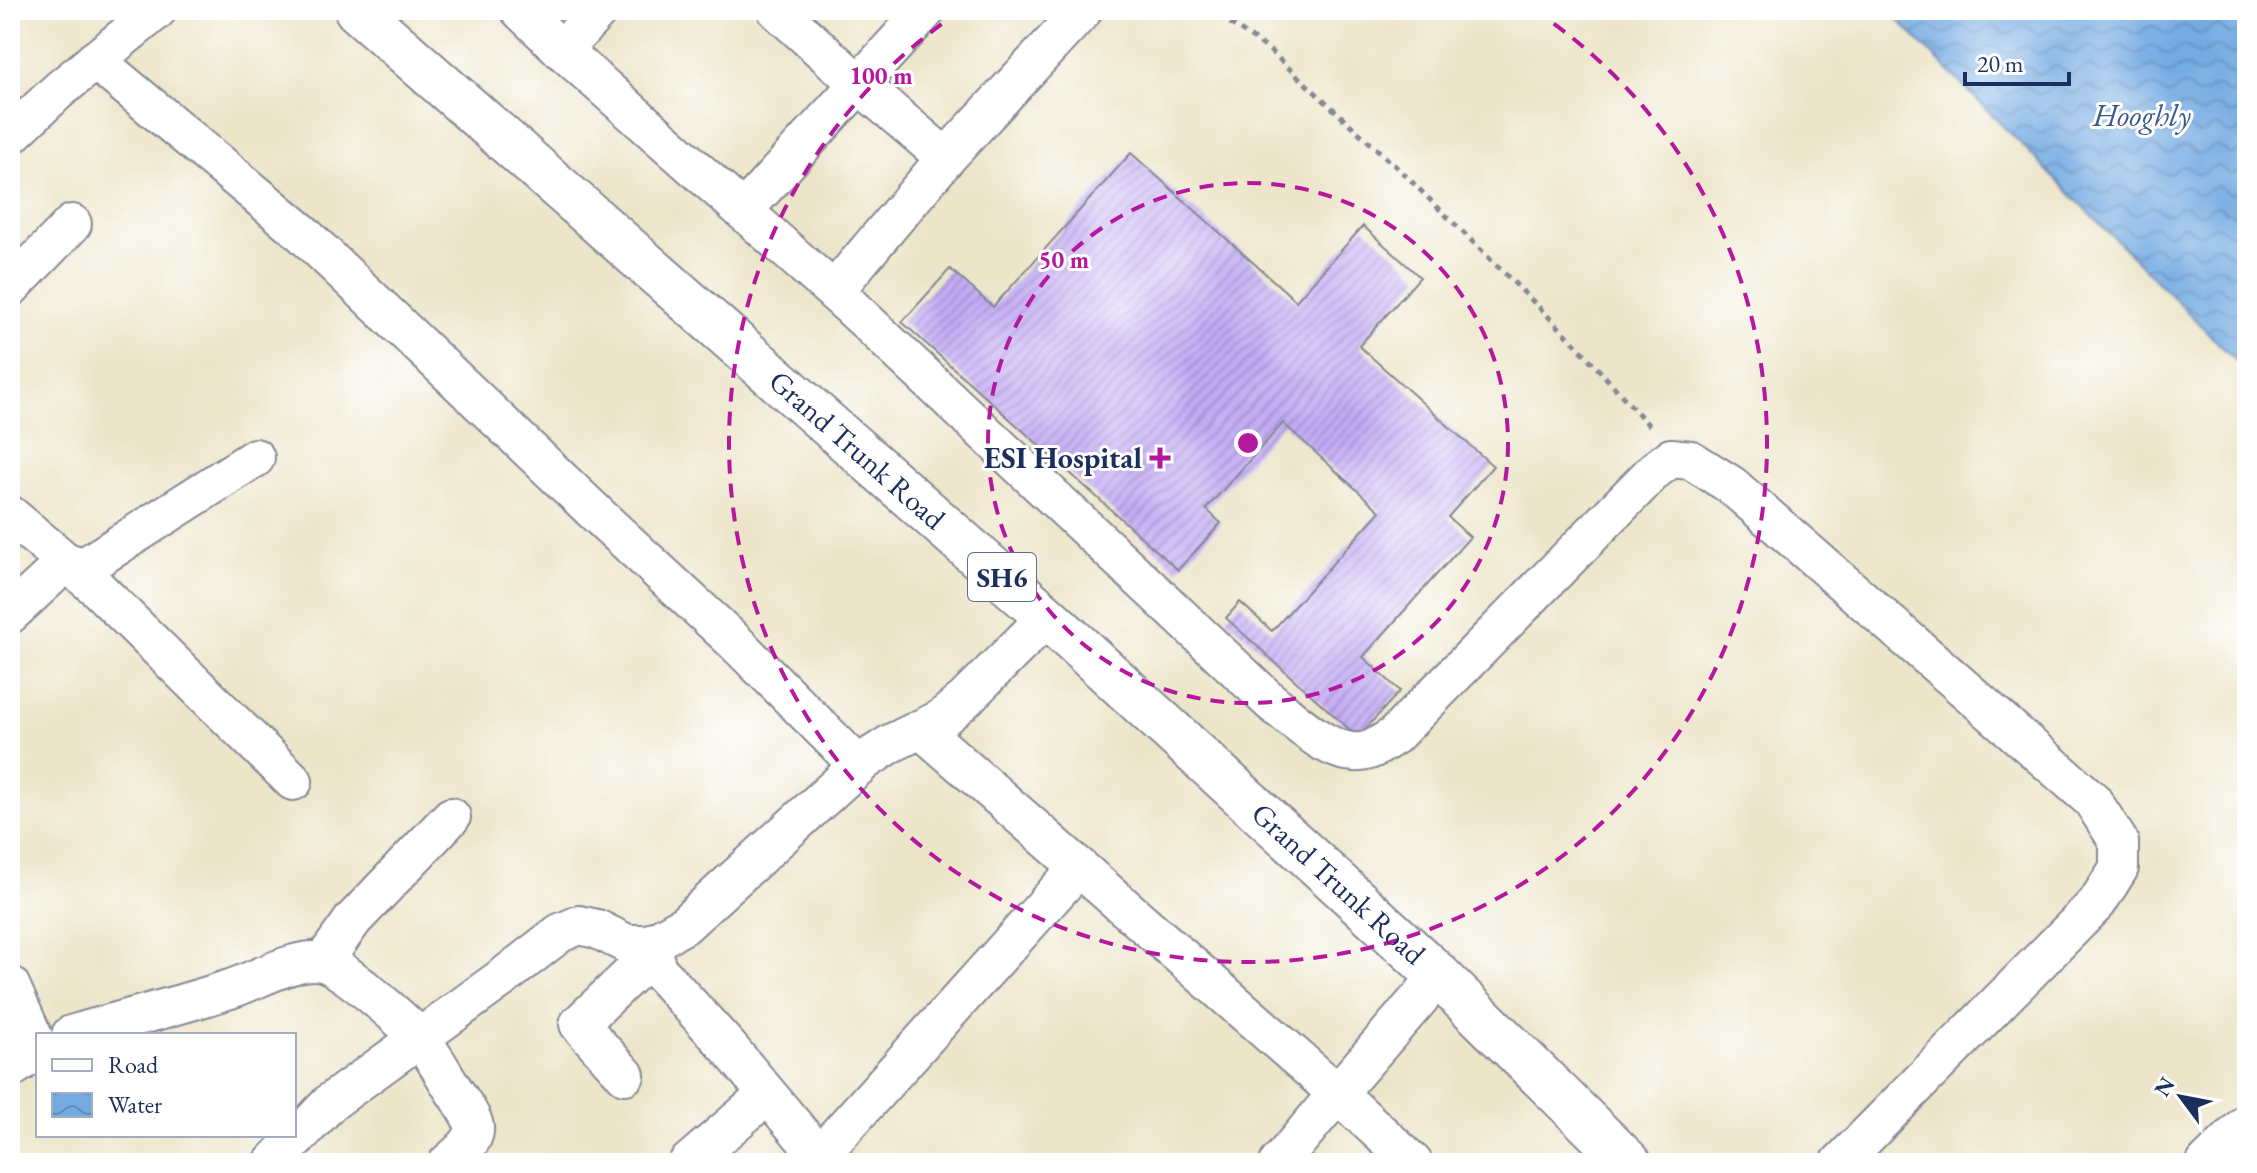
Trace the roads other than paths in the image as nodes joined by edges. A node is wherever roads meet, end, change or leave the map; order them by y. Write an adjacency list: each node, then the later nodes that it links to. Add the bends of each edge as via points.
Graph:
1 (357, 10): 21 (main road, Grand Trunk Road / SH6)
2 (520, 10): 8 (street)
3 (599, 10): 8 (street)
4 (777, 10): 10 (street)
5 (926, 10): 10 (street)
6 (1083, 10): 12 (street)
7 (152, 11): 9 (street)
8 (562, 50): 13 (street)
9 (95, 60): 11 (street); 23 (street, via 300,231)
10 (859, 84): 12 (street); 13 (street)
11 (10, 136)
12 (946, 158): 16 (street)
13 (743, 211): 16 (street)
14 (72, 224): 15 (street)
15 (10, 288)
16 (834, 291): 47 (street, via 1270,701 1326,745 1349,754 1369,751 1394,736 1671,458 1691,460 1731,485 2092,800 2119,842 2119,868 2097,903)
17 (255, 458): 19 (street, via 84,567)
18 (10, 515): 19 (street)
19 (66, 562): 20 (street); 24 (street)
20 (10, 614)
21 (1047, 617): 22 (street, via 964,700); 29 (main road, Grand Trunk Road / SH6)
22 (921, 729): 23 (street); 26 (street)
23 (859, 766): 27 (street, via 684,925)
24 (293, 781)
25 (451, 817): 28 (street, via 353,920)
26 (1079, 867): 37 (street); 40 (street)
27 (644, 944): 32 (street, via 627,944 579,925 560,933); 36 (street, via 642,964 579,1024); 38 (street, via 657,969)
28 (323, 962): 31 (street, via 297,964 232,989); 32 (street, via 344,972)
29 (1439, 976): 37 (street); 46 (main road, Grand Trunk Road / SH6)
30 (10, 985): 33 (street)
31 (78, 1033)
32 (419, 1038): 41 (street, via 331,1102); 42 (street, via 474,1123 469,1145)
33 (36, 1045)
34 (36, 1051): 35 (street)
35 (10, 1069)
36 (625, 1075)
37 (1337, 1093): 44 (street); 45 (street)
38 (767, 1095): 40 (street); 43 (street)
39 (2247, 1123): 48 (street)
40 (822, 1160)
41 (273, 1163)
42 (448, 1163)
43 (688, 1163)
44 (1279, 1163)
45 (1413, 1163)
46 (1629, 1163)
47 (1840, 1163)
48 (2206, 1163)

